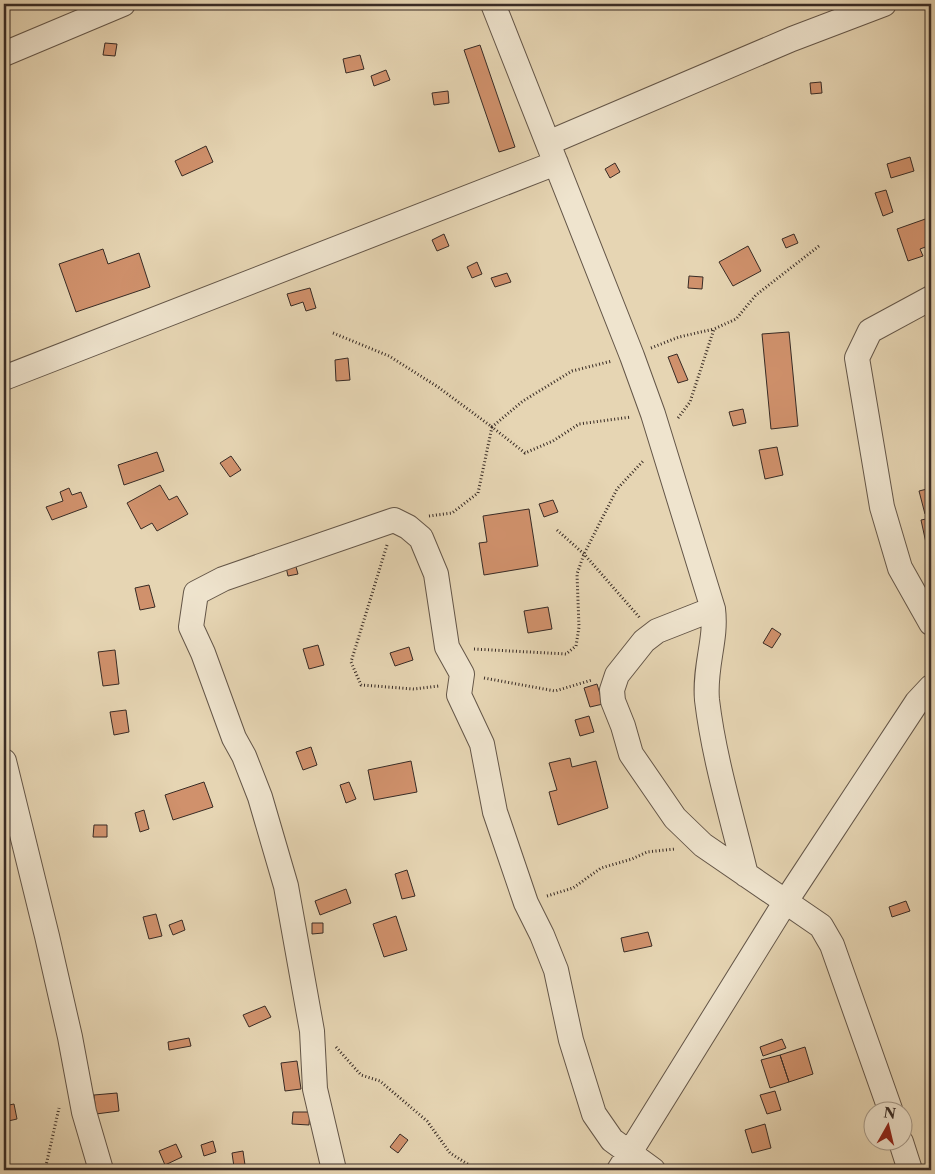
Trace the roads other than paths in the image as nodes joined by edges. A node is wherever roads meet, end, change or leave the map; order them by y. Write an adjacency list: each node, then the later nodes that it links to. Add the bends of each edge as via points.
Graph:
1 (124, 4): 4 (street)
2 (493, 4): 5 (street)
3 (884, 4): 5 (street, via 792,39)
4 (4, 54)
5 (552, 153): 7 (street); 8 (street, via 653,414)
6 (931, 298): 9 (street, via 870,331 858,358 882,507 900,568)
7 (4, 378)
8 (713, 608): 12 (street, via 713,640 706,675 707,700 726,801); 12 (street, via 657,631 644,641 617,675 612,701 631,754 675,818 703,845)
9 (931, 623)
10 (931, 687): 13 (street, via 917,702)
11 (4, 761): 17 (street, via 52,954 84,1112)
12 (746, 876): 13 (street)
13 (786, 901): 14 (street, via 821,926 832,945); 16 (street)
14 (887, 1102)
15 (904, 1152): 20 (street)
16 (624, 1161): 18 (street, via 594,1114 571,1040 556,970 526,904 495,812 482,744 459,695 462,674 448,647 436,574 421,538 394,520 223,579 196,593 191,627 260,797 286,886 312,1031 315,1089); 19 (street)
17 (102, 1170)
18 (334, 1170)
19 (653, 1170)
20 (910, 1170)

